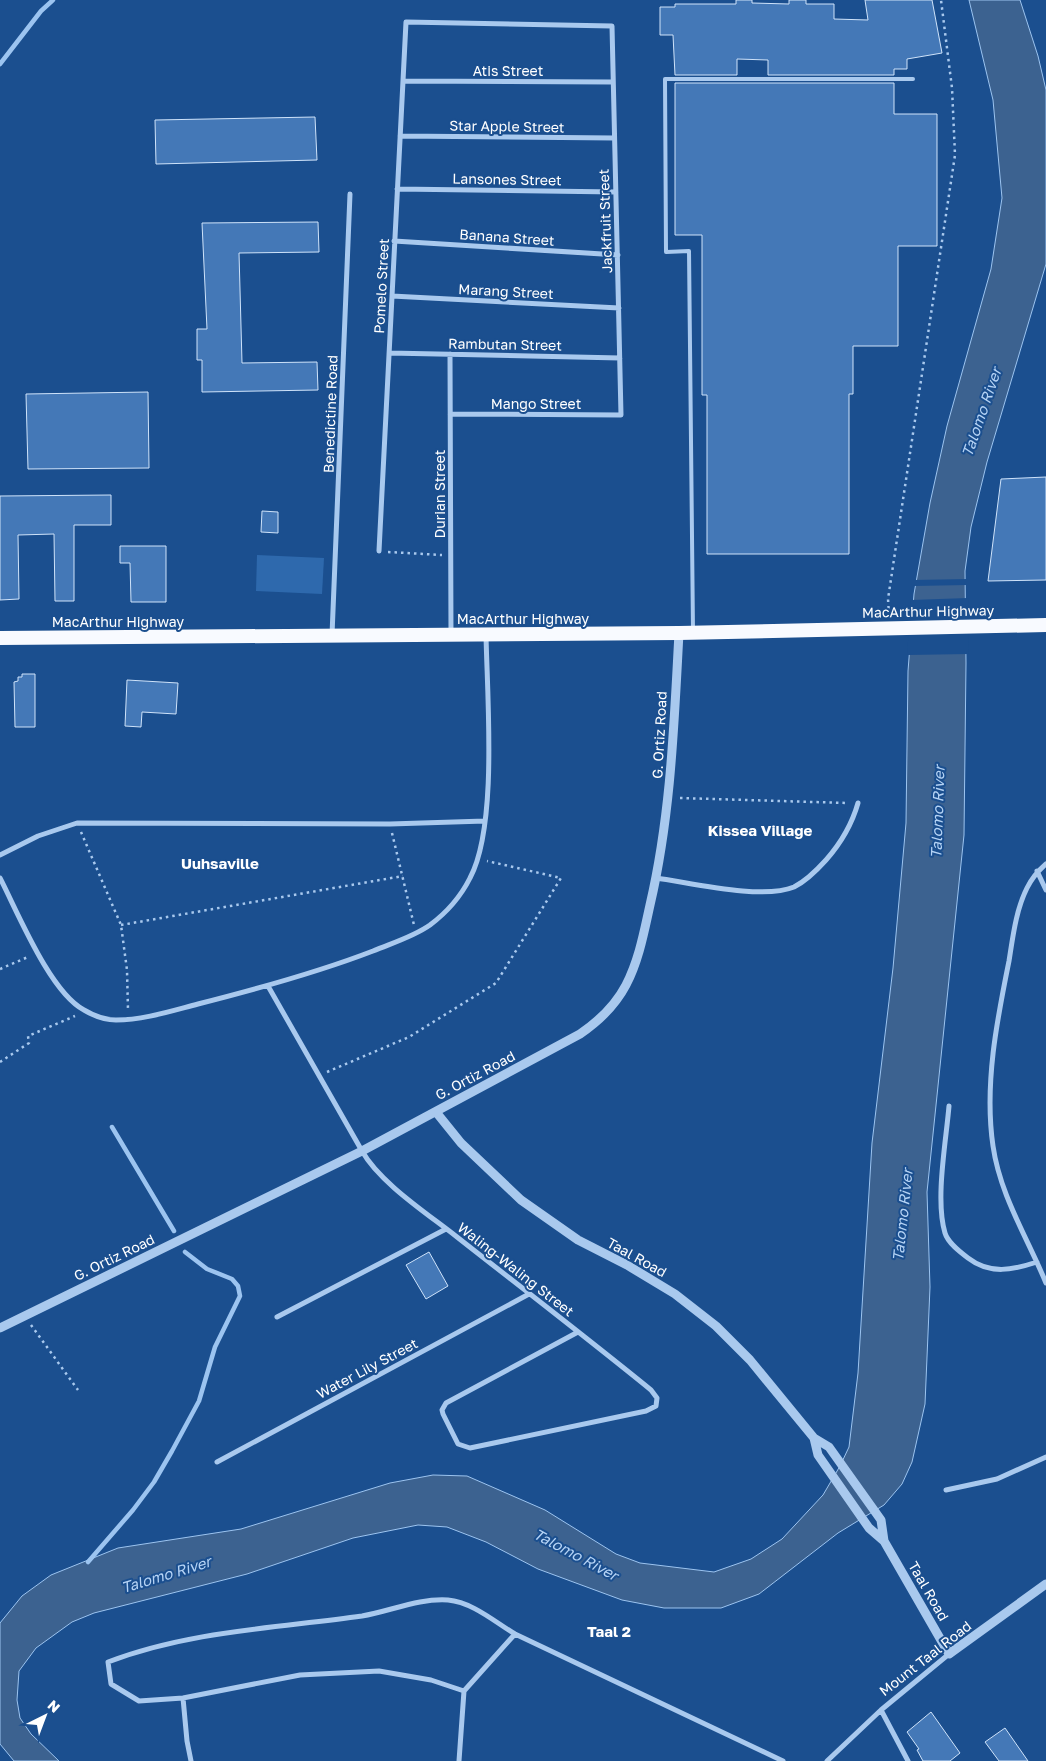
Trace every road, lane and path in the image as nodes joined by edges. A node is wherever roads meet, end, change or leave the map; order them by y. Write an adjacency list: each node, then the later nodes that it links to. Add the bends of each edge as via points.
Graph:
1 (941, 0): 23 (path, via 952,88 955,155 888,598)
2 (406, 22): 4 (street, Pomelo Street); 5 (street, Jackfruit Street, via 612,26)
3 (913, 79): 24 (lane, via 665,79 666,252 689,251)
4 (403, 81): 5 (street, Atis Street); 6 (street, Pomelo Street)
5 (613, 82): 7 (street, Jackfruit Street)
6 (400, 136): 7 (street, Star Apple Street); 8 (street, Pomelo Street)
7 (614, 138): 9 (street, Jackfruit Street)
8 (397, 189): 9 (street, Lansones Street); 11 (street, Pomelo Street)
9 (616, 192): 12 (street, Jackfruit Street)
10 (350, 194): 26 (street, Benedictine Road)
11 (394, 241): 12 (street, Banana Street); 13 (street, Pomelo Street)
12 (618, 255): 14 (street, Jackfruit Street)
13 (392, 296): 14 (street, Marang Street); 15 (street, Pomelo Street)
14 (619, 308): 17 (street, Jackfruit Street)
15 (389, 353): 16 (street, Rambutan Street); 20 (street, Pomelo Street)
16 (450, 354): 17 (street, Rambutan Street); 18 (street, Durian Street)
17 (620, 358): 19 (street, Jackfruit Street)
18 (450, 414): 19 (street, Mango Street); 21 (street, Durian Street)
19 (621, 414)
20 (379, 551): 21 (path)
21 (451, 556): 27 (street, Durian Street)
22 (1046, 625): 23 (highway, MacArthur Highway)
23 (891, 628): 24 (highway, MacArthur Highway)
24 (686, 633): 25 (highway, MacArthur Highway); 29 (street, G. Ortiz Road)
25 (486, 634): 27 (highway, MacArthur Highway); 31 (street, via 488,783)
26 (332, 635): 27 (highway, MacArthur Highway); 28 (highway, MacArthur Highway)
27 (451, 635)
28 (0, 638)
29 (669, 798): 30 (path); 40 (street, G. Ortiz Road)
30 (858, 803): 40 (street, via 854,818 835,850 809,877 795,886 766,893)
31 (485, 821): 33 (street); 35 (street)
32 (77, 823): 33 (street); 34 (street, via 38,836); 42 (path)
33 (390, 824): 38 (path)
34 (0, 855)
35 (478, 859): 43 (street, via 471,877 453,904); 50 (path, via 561,878 496,983 409,1037)
36 (1046, 864): 37 (street)
37 (1037, 871): 41 (street); 55 (street, via 1020,905 1015,926 995,1033 991,1099 992,1145 1002,1188)
38 (403, 876): 42 (path); 43 (path)
39 (0, 878): 44 (street)
40 (656, 878): 52 (street, G. Ortiz Road, via 639,952 626,985 598,1022)
41 (1046, 890)
42 (121, 925): 48 (path, via 128,970)
43 (416, 934): 46 (street)
44 (38, 952): 45 (path); 47 (street, via 60,988)
45 (0, 969)
46 (268, 986): 48 (street); 50 (street, Waling-Waling Street)
47 (82, 1009): 48 (street, via 114,1020); 49 (path, via 67,1021 28,1036 30,1043)
48 (128, 1019)
49 (0, 1062)
50 (319, 1075): 53 (street, Waling-Waling Street)
51 (949, 1106): 55 (street, via 941,1204 946,1234 975,1264 995,1270 1013,1270)
52 (436, 1112): 53 (street, G. Ortiz Road); 63 (street, Taal Road, via 461,1142 520,1200 578,1240 675,1294 716,1326 750,1360)
53 (362, 1151): 54 (street, Waling-Waling Street, via 385,1179); 58 (street, G. Ortiz Road)
54 (446, 1229): 57 (street, Waling-Waling Street); 59 (street)
55 (1037, 1262): 56 (street)
56 (1046, 1283)
57 (529, 1294): 61 (street, Waling-Waling Street); 65 (street, Water Lily Street)
58 (24, 1316): 60 (street, G. Ortiz Road); 62 (path)
59 (277, 1317)
60 (0, 1328)
61 (578, 1332): 61 (street, Waling-Waling Street, via 651,1390 658,1402 656,1406 646,1411 470,1448 458,1444 443,1414 446,1403)
62 (78, 1390)
63 (814, 1438): 67 (street, Taal Road, via 818,1455 869,1528); 67 (street, Taal Road, via 829,1447 881,1520)
64 (1046, 1457): 66 (street, via 997,1478)
65 (217, 1462)
66 (946, 1490)
67 (884, 1541): 70 (street, Taal Road)
68 (1046, 1584): 70 (street, Mount Taal Road)
69 (515, 1634): 71 (street); 72 (street, via 462,1603 437,1600 371,1614 212,1635 138,1651 108,1662 111,1684 139,1701); 76 (street)
70 (949, 1654): 73 (street, Mount Taal Road)
71 (464, 1691): 72 (street, via 406,1674 352,1671 300,1675); 75 (street)
72 (183, 1698): 74 (street)
73 (881, 1710): 77 (street, Mount Taal Road); 78 (street)
74 (191, 1761)
75 (459, 1761)
76 (783, 1761)
77 (827, 1761)
78 (908, 1761)

